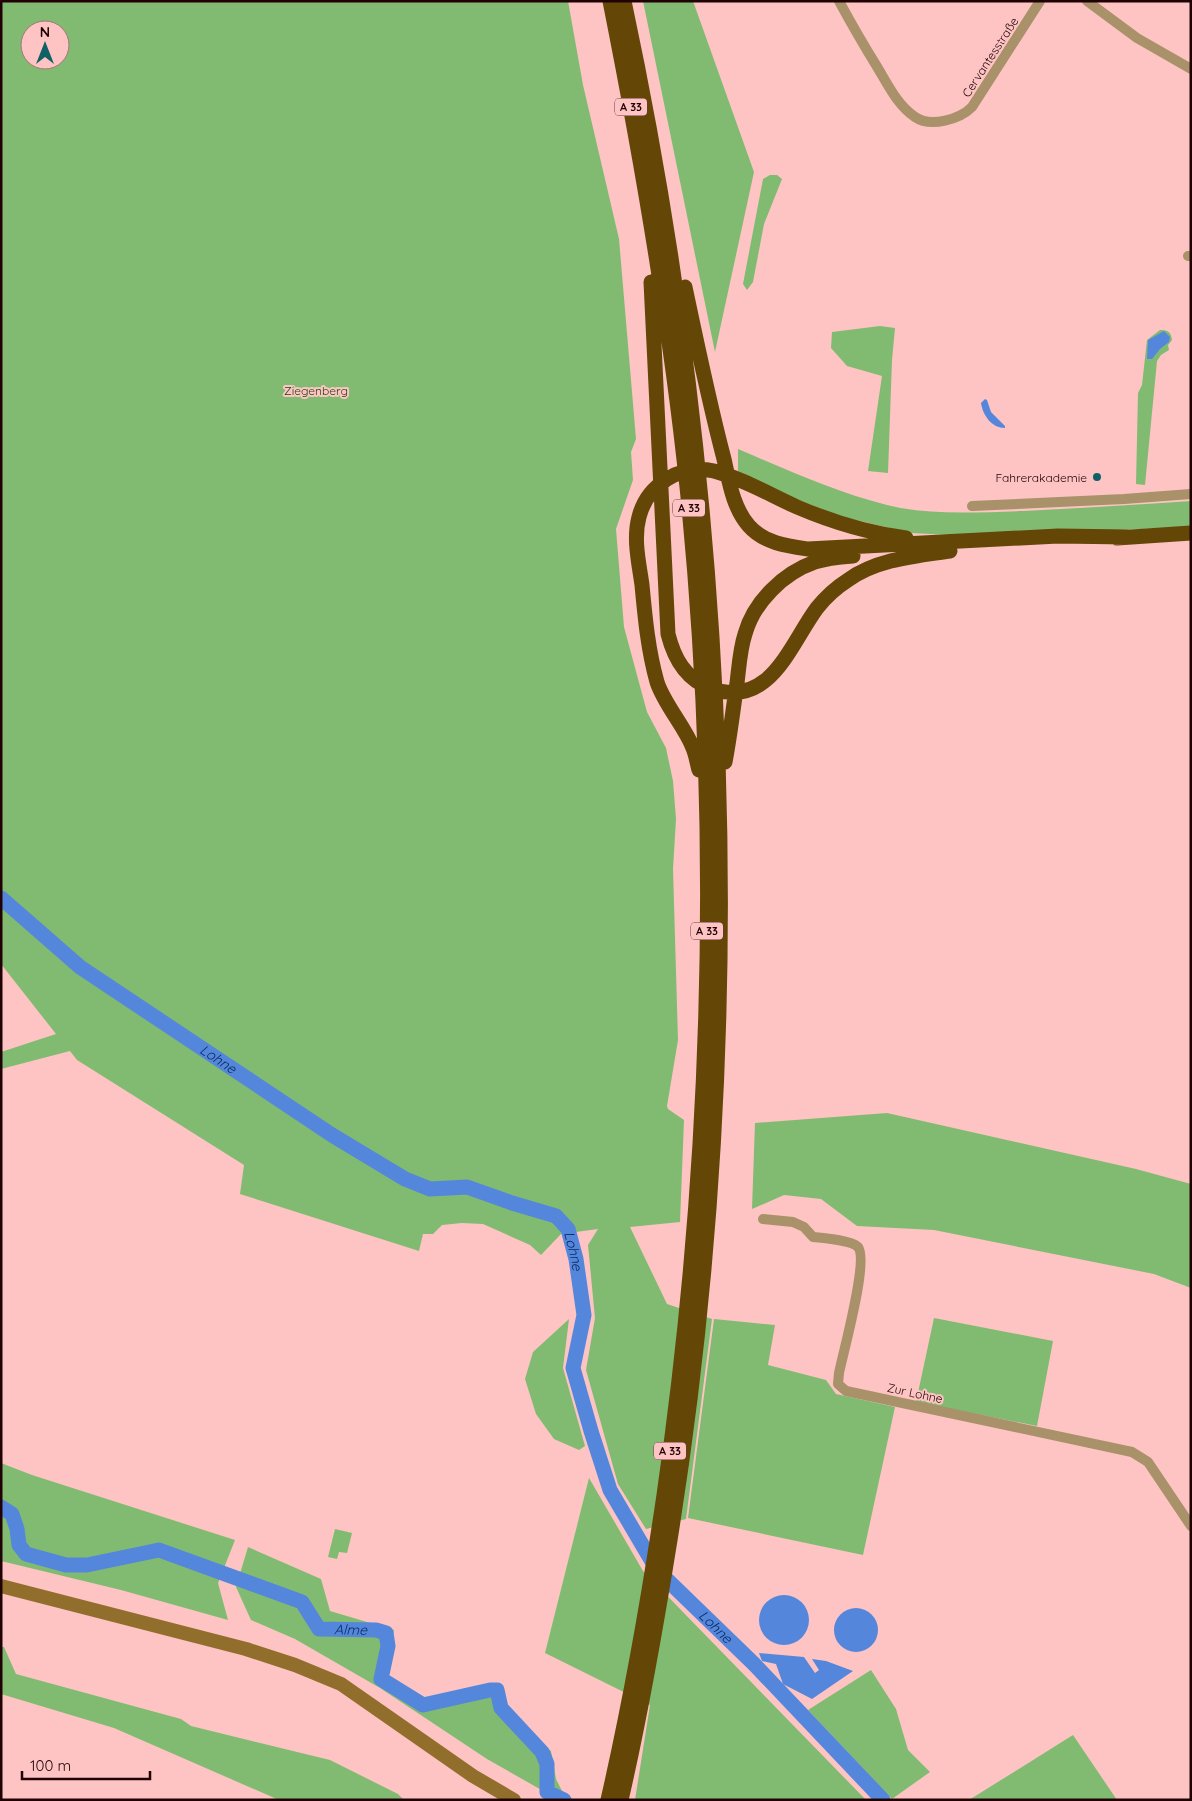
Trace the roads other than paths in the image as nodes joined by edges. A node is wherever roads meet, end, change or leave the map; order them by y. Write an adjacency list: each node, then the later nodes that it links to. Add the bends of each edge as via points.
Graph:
1 (610, 1): 7 (highway, A 33)
2 (624, 1): 8 (highway, A 33)
3 (839, 1): 4 (street, Cervantesstraße, via 896,99 916,118 935,122 963,115 972,107)
4 (1040, 1)
5 (1087, 1): 6 (street, via 1137,38)
6 (1191, 70)
7 (650, 214): 12 (highway, via 645,232 653,306 668,634 677,660 691,678 720,692 746,691 759,686 780,667 818,607 848,579 887,562); 14 (highway, A 33, via 687,486)
8 (669, 246): 12 (highway, via 682,276 734,497 749,526 769,540 808,549); 13 (highway, A 33, via 701,487 717,700)
9 (1191, 494): 10 (street)
10 (972, 506)
11 (1191, 533): 12 (highway, via 1128,537 1058,536)
12 (944, 546): 13 (highway, via 814,562 779,584 765,598 753,614 745,634); 14 (highway, via 830,520 731,476 712,471 680,473 657,486 638,518 637,544 652,661 658,684 693,748)
13 (720, 793): 15 (highway, A 33, via 721,951)
14 (706, 803): 15 (highway, A 33)
15 (709, 1099): 20 (highway, A 33, via 678,1401 649,1596); 21 (highway, A 33, via 706,1249 690,1404 661,1598)
16 (763, 1218): 17 (street, Zur Lohne, via 793,1222 804,1227 812,1237 857,1246 861,1254 862,1264 839,1373 838,1384 846,1391 1132,1452 1148,1462)
17 (1191, 1526)
18 (1, 1586): 19 (street, via 246,1650 341,1684 473,1776)
19 (514, 1800)
20 (608, 1800)
21 (621, 1800)

